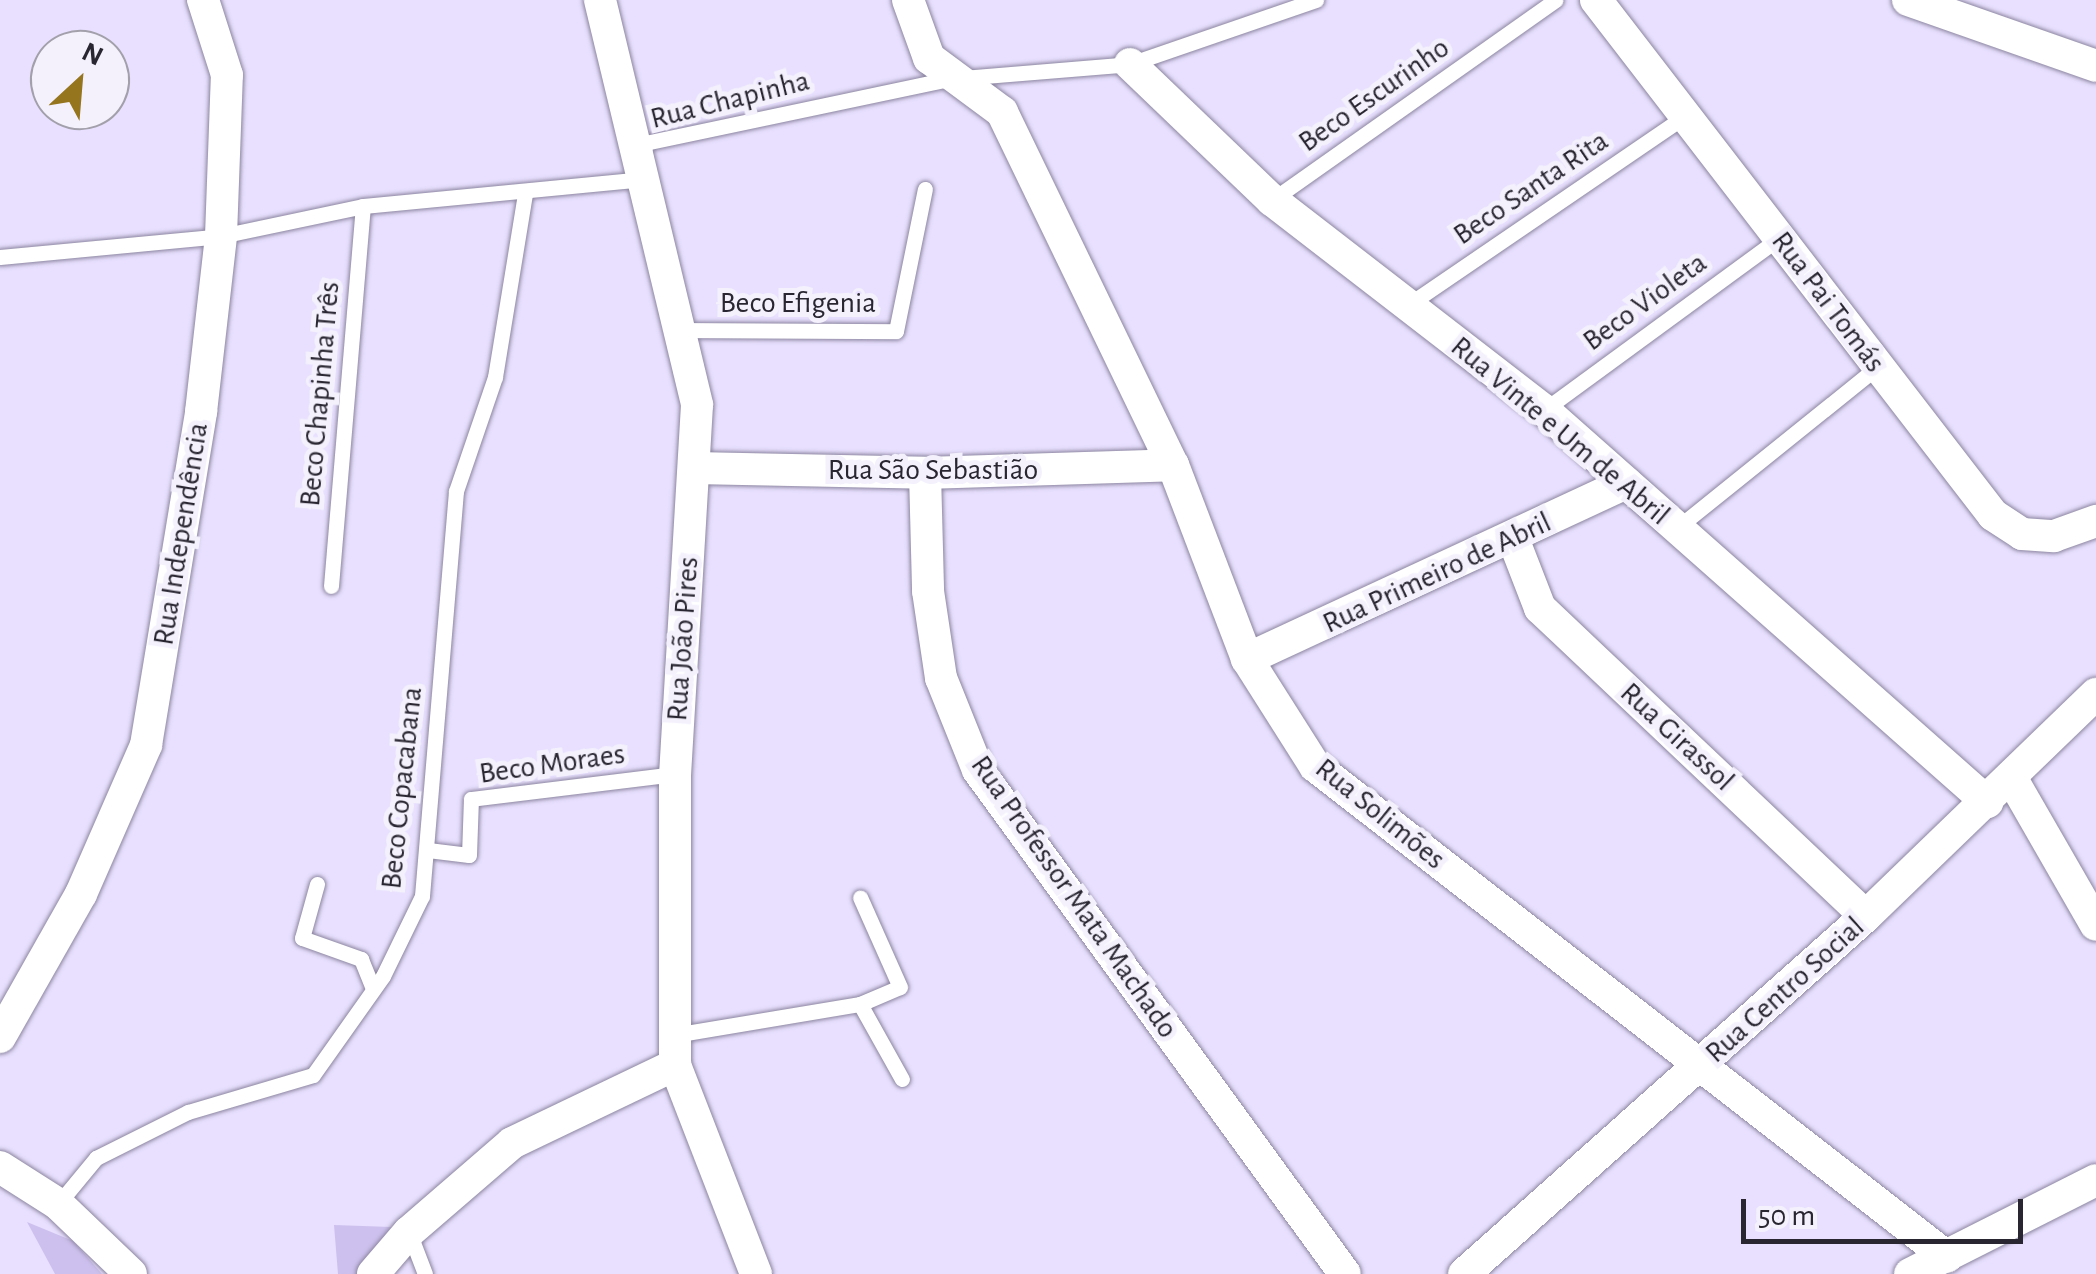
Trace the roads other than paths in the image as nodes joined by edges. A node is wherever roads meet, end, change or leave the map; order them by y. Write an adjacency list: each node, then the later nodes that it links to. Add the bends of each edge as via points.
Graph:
1 (203, 0): 17 (street, Rua Independência, via 228,75)
2 (600, 0): 12 (street, Rua João Pires)
3 (908, 0): 10 (street, Rua Solimões, via 929,58)
4 (1316, 0): 8 (lane, Rua Chapinha)
5 (1556, 0): 15 (lane, Beco Escurinho)
6 (1596, 0): 11 (street, Rua Pai Tomás)
7 (1908, 0): 9 (street)
8 (1130, 64): 10 (lane, Rua Chapinha); 15 (street, Rua Vinte e Um de Abril)
9 (2096, 66)
10 (949, 79): 12 (lane, Rua Chapinha, via 645,143); 24 (street, Rua Solimões, via 1002,112)
11 (1685, 116): 18 (street, Rua Pai Tomás); 20 (lane, Beco Santa Rita)
12 (641, 184): 14 (lane); 21 (street, Rua João Pires)
13 (925, 189): 21 (lane, Beco Efigenia, via 896,331)
14 (525, 193): 16 (lane); 37 (lane, Beco Copacabana, via 495,378 456,492)
15 (1272, 200): 20 (street, Rua Vinte e Um de Abril)
16 (364, 206): 17 (lane); 31 (lane, Beco Chapinha Três)
17 (221, 236): 19 (lane); 44 (street, Rua Independência, via 146,745 81,894)
18 (1778, 238): 22 (street, Rua Pai Tomás); 23 (lane, Beco Violeta)
19 (0, 257)
20 (1407, 306): 23 (street, Rua Vinte e Um de Abril)
21 (676, 330): 25 (street, Rua João Pires, via 697,405)
22 (1876, 367): 28 (street, Rua Pai Tomás, via 1993,515 2022,534 2054,536); 29 (lane)
23 (1544, 410): 27 (street, Rua Vinte e Um de Abril)
24 (1173, 465): 26 (street, Rua São Sebastião); 32 (street, Rua Solimões)
25 (694, 468): 26 (street, Rua São Sebastião); 34 (street, Rua João Pires)
26 (925, 474): 57 (street, Rua Professor Mata Machado, via 928,591 941,678 978,770)
27 (1626, 483): 29 (street, Rua Vinte e Um de Abril); 30 (street, Rua Primeiro de Abril)
28 (2096, 520)
29 (1676, 528): 36 (street, Rua Vinte e Um de Abril)
30 (1514, 541): 32 (street, Rua Primeiro de Abril); 40 (street, Rua Girassol, via 1540,608)
31 (331, 586)
32 (1247, 659): 46 (street, Rua Solimões, via 1315,766)
33 (2096, 694): 35 (street, Rua Centro Social)
34 (675, 774): 37 (lane, Beco Moraes, via 471,798 469,855); 45 (street, Rua João Pires)
35 (2012, 779): 36 (street, Rua Centro Social); 41 (street)
36 (1987, 802): 40 (street, Rua Centro Social)
37 (428, 850): 42 (lane, Beco Copacabana, via 422,896)
38 (317, 884): 42 (lane, via 302,938 361,959)
39 (860, 897): 43 (lane, via 900,987)
40 (1866, 916): 46 (street, Rua Centro Social)
41 (2096, 925)
42 (374, 989): 50 (lane, Beco Copacabana, via 313,1075 188,1112 96,1158)
43 (860, 1004): 45 (lane); 47 (lane)
44 (0, 1036)
45 (674, 1050): 51 (street, via 512,1143); 56 (street, Rua João Pires)
46 (1701, 1066): 52 (street, Rua Solimões); 58 (street, Rua Centro Social)
47 (902, 1079)
48 (0, 1168): 50 (street)
49 (2096, 1180): 52 (street)
50 (58, 1204): 53 (street)
51 (408, 1232): 54 (street); 55 (lane)
52 (1948, 1256): 59 (street)
53 (131, 1274)
54 (373, 1274)
55 (425, 1274)
56 (756, 1274)
57 (1345, 1274)
58 (1464, 1274)
59 (1910, 1274)

